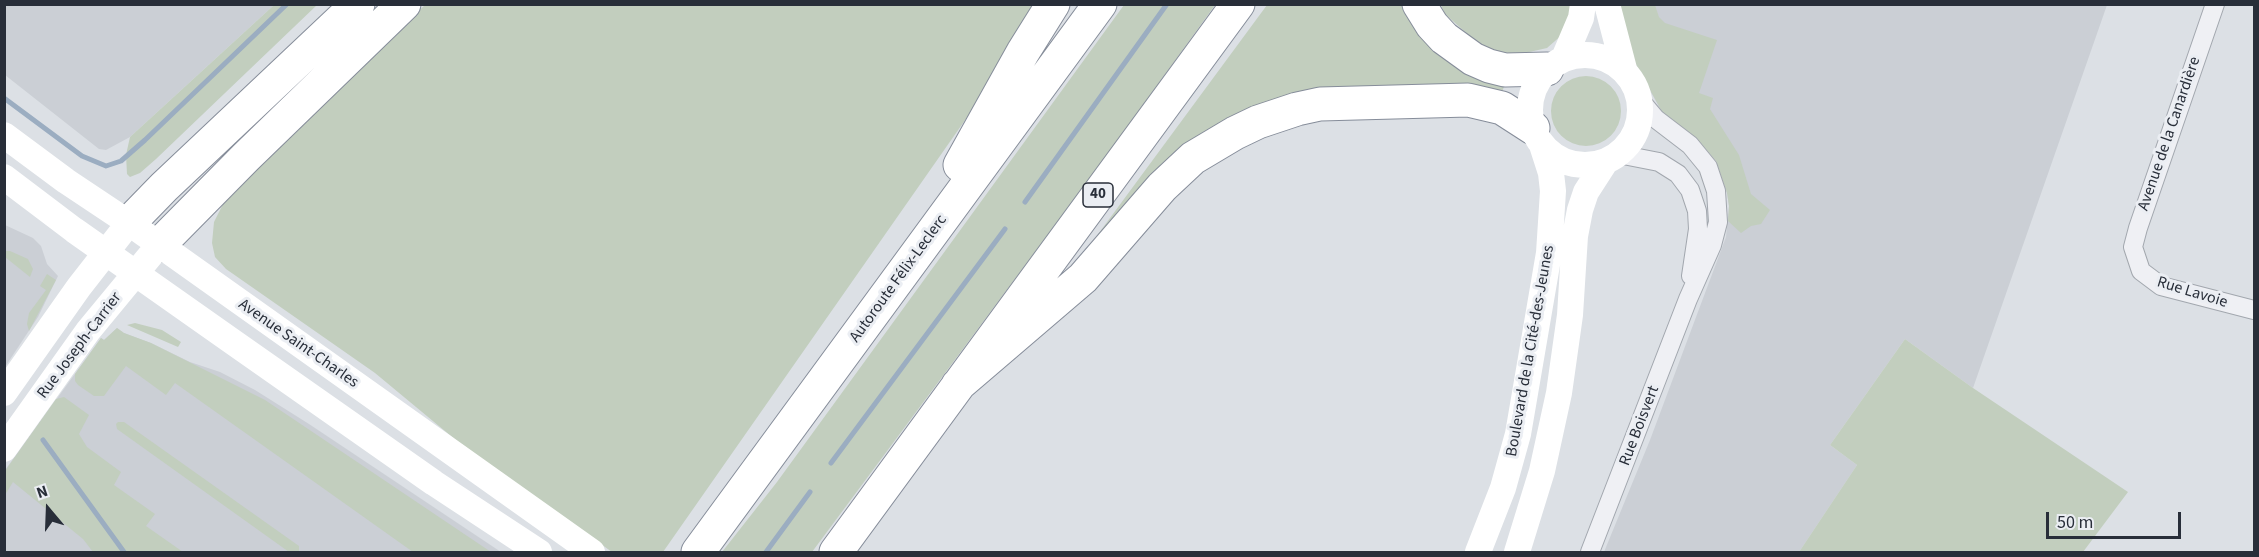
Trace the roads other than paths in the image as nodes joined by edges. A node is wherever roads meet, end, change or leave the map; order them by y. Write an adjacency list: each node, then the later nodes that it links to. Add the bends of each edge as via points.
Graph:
1 (358, 4): 17 (highway)
2 (404, 4): 18 (highway)
3 (1053, 4): 22 (highway)
4 (1100, 4): 22 (highway, Autoroute Félix-Leclerc)
5 (1238, 4): 25 (highway, 40)
6 (1419, 4): 10 (highway, via 1444,38 1473,59 1504,70)
7 (1583, 4): 10 (main road, via 1581,18)
8 (1607, 4): 11 (main road)
9 (2215, 4): 20 (street, Avenue de la Canardière, via 2138,228 2133,248)
10 (1555, 64): 11 (main road, via 1585,54 1606,58); 14 (main road, via 1539,79 1530,103)
11 (1624, 69): 12 (main road)
12 (1640, 100): 15 (main road, via 1638,129 1628,145); 23 (street, Rue Boisvert, via 1656,119 1698,153 1716,190 1718,222 1714,238)
13 (4, 135): 17 (main road, Avenue Saint-Charles)
14 (1538, 137): 15 (main road, via 1567,162 1587,165); 25 (highway, via 1502,108 1468,100 1320,104 1258,122 1193,158 1162,187 1083,278); 32 (main road, Boulevard de la Cité-des-Jeunes, via 1553,191 1550,253 1518,434 1503,488)
15 (1612, 158): 23 (street, Rue Boisvert, via 1652,160 1665,165 1690,190 1698,229); 33 (main road, Boulevard de la Cité-des-Jeunes, via 1586,192 1580,210 1559,393 1542,471)
16 (4, 177): 19 (main road)
17 (129, 223): 18 (main road, Avenue Saint-Charles); 19 (main road, Rue Joseph-Carrier)
18 (159, 245): 21 (main road, Rue Joseph-Carrier); 29 (main road, Avenue Saint-Charles)
19 (105, 252): 21 (main road); 26 (main road, Rue Joseph-Carrier)
20 (2137, 264): 24 (street, Rue Lavoie, via 2161,286)
21 (135, 273): 27 (main road, Rue Joseph-Carrier, via 88,331); 28 (main road)
22 (889, 292): 30 (highway, Autoroute Félix-Leclerc)
23 (1688, 299): 34 (street, Rue Boisvert)
24 (2254, 310)
25 (958, 385): 31 (highway, 40)
26 (4, 393)
27 (4, 449)
28 (539, 552)
29 (592, 552)
30 (698, 552)
31 (836, 552)
32 (1478, 552)
33 (1517, 552)
34 (1590, 552)

